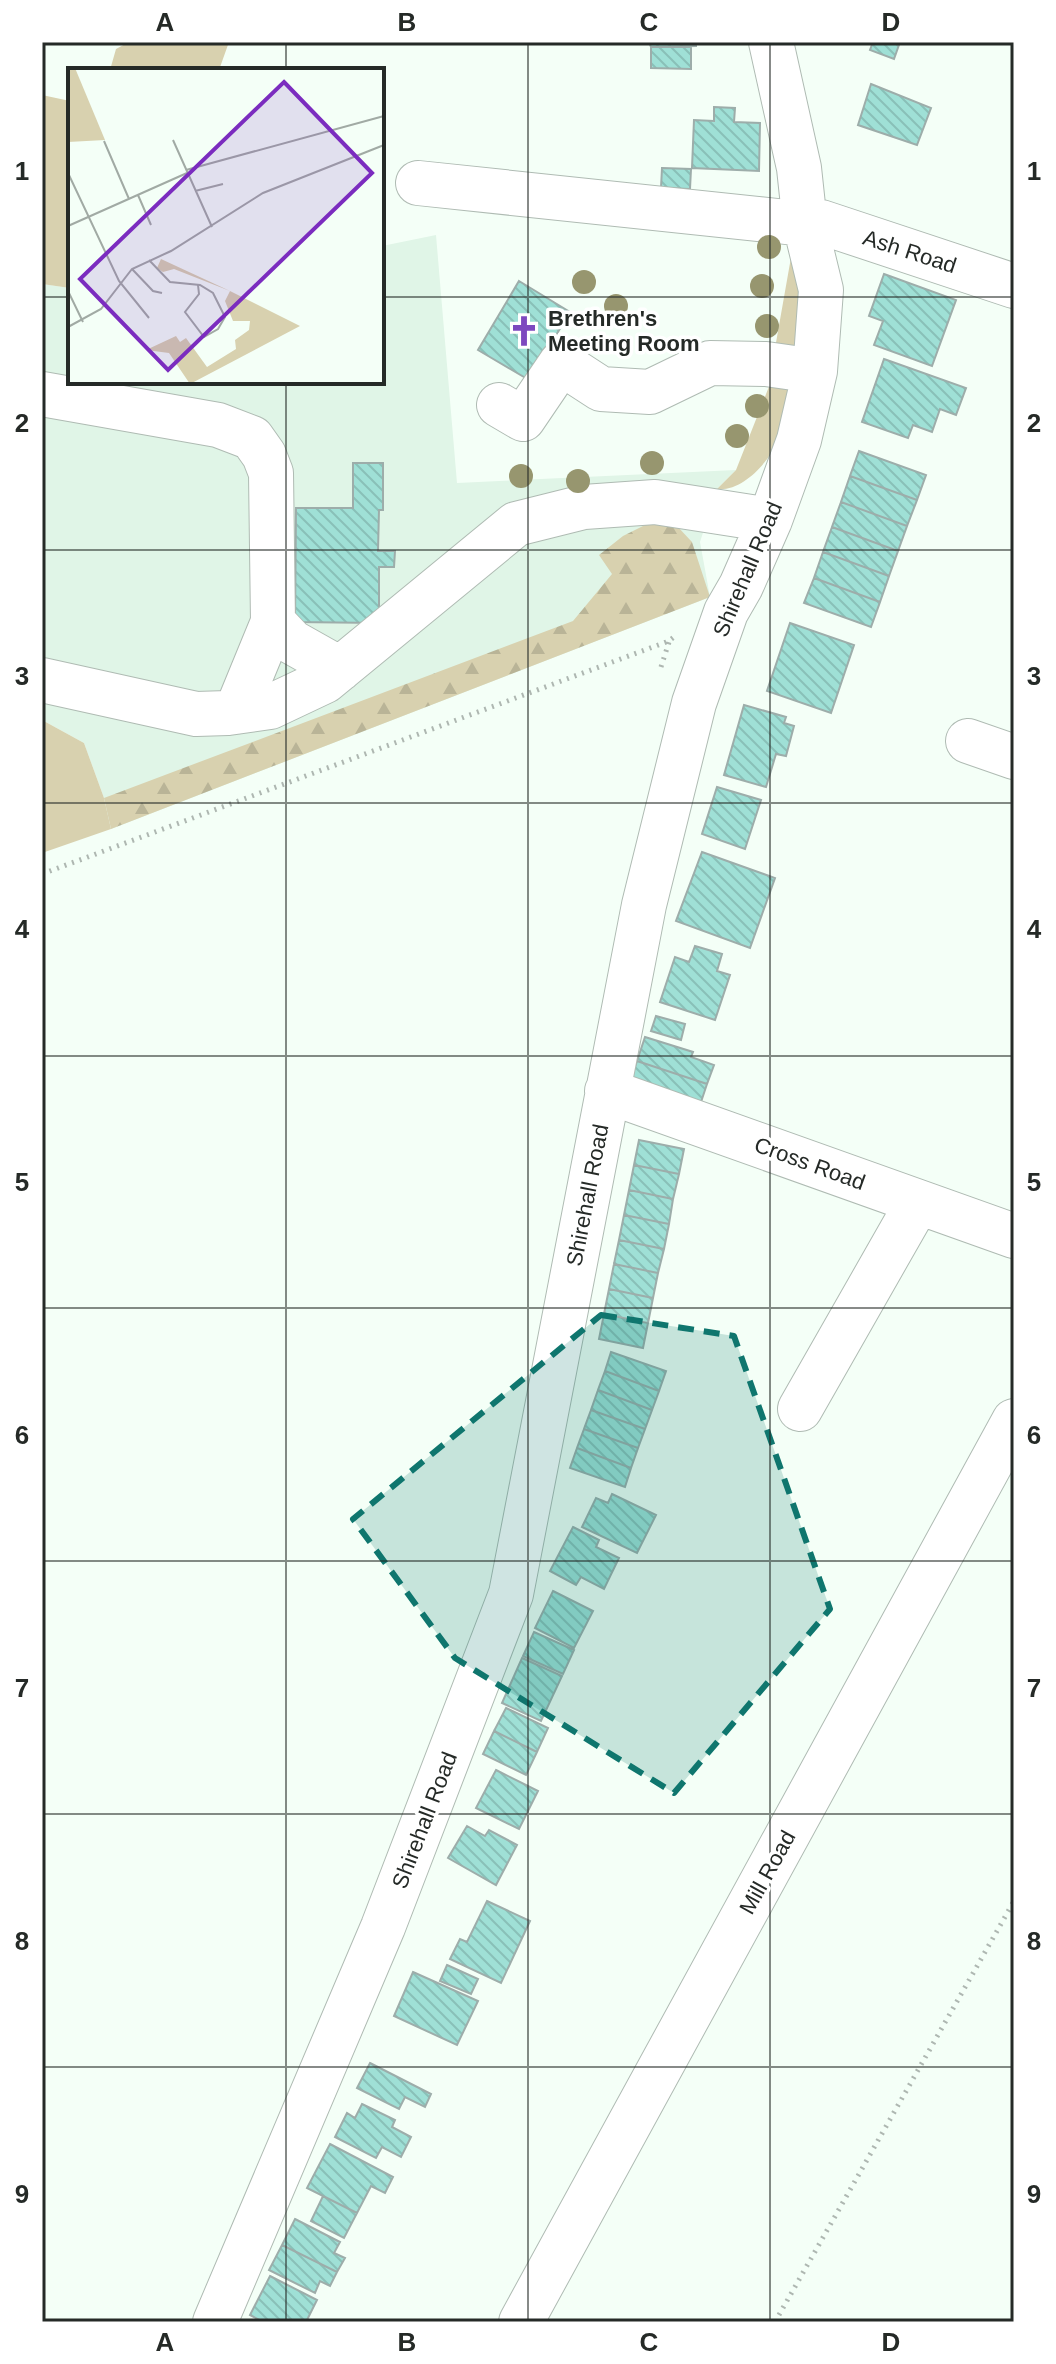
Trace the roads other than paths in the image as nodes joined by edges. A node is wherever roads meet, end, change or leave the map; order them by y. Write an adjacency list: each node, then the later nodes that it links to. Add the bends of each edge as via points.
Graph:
1 (771, 42): 3 (street, Shirehall Road, via 794,140)
2 (418, 183): 3 (street, Ash Road)
3 (805, 224): 4 (street, Ash Road, via 821,222); 5 (street, Shirehall Road, via 821,290)
4 (1014, 286)
5 (815, 371): 7 (street, via 710,363 650,392 601,389 561,363 523,419); 8 (street, Shirehall Road, via 799,440)
6 (42, 394): 9 (street, via 218,425 252,438 271,473)
7 (499, 405)
8 (770, 520): 10 (street, via 655,502 584,507 516,524); 15 (street, Shirehall Road, via 726,612 694,703 644,905)
9 (273, 622): 10 (street, via 292,642); 12 (street)
10 (340, 669): 12 (street, via 270,707)
11 (42, 680): 12 (street, via 196,714)
12 (236, 712)
13 (968, 741): 14 (street)
14 (1014, 757)
15 (607, 1091): 16 (street, Cross Road); 20 (street, Shirehall Road, via 511,1594 383,1927)
16 (918, 1202): 17 (street, Cross Road); 18 (street)
17 (1014, 1236)
18 (800, 1409)
19 (1014, 1421): 21 (street, Mill Road)
20 (215, 2322)
21 (521, 2322)

